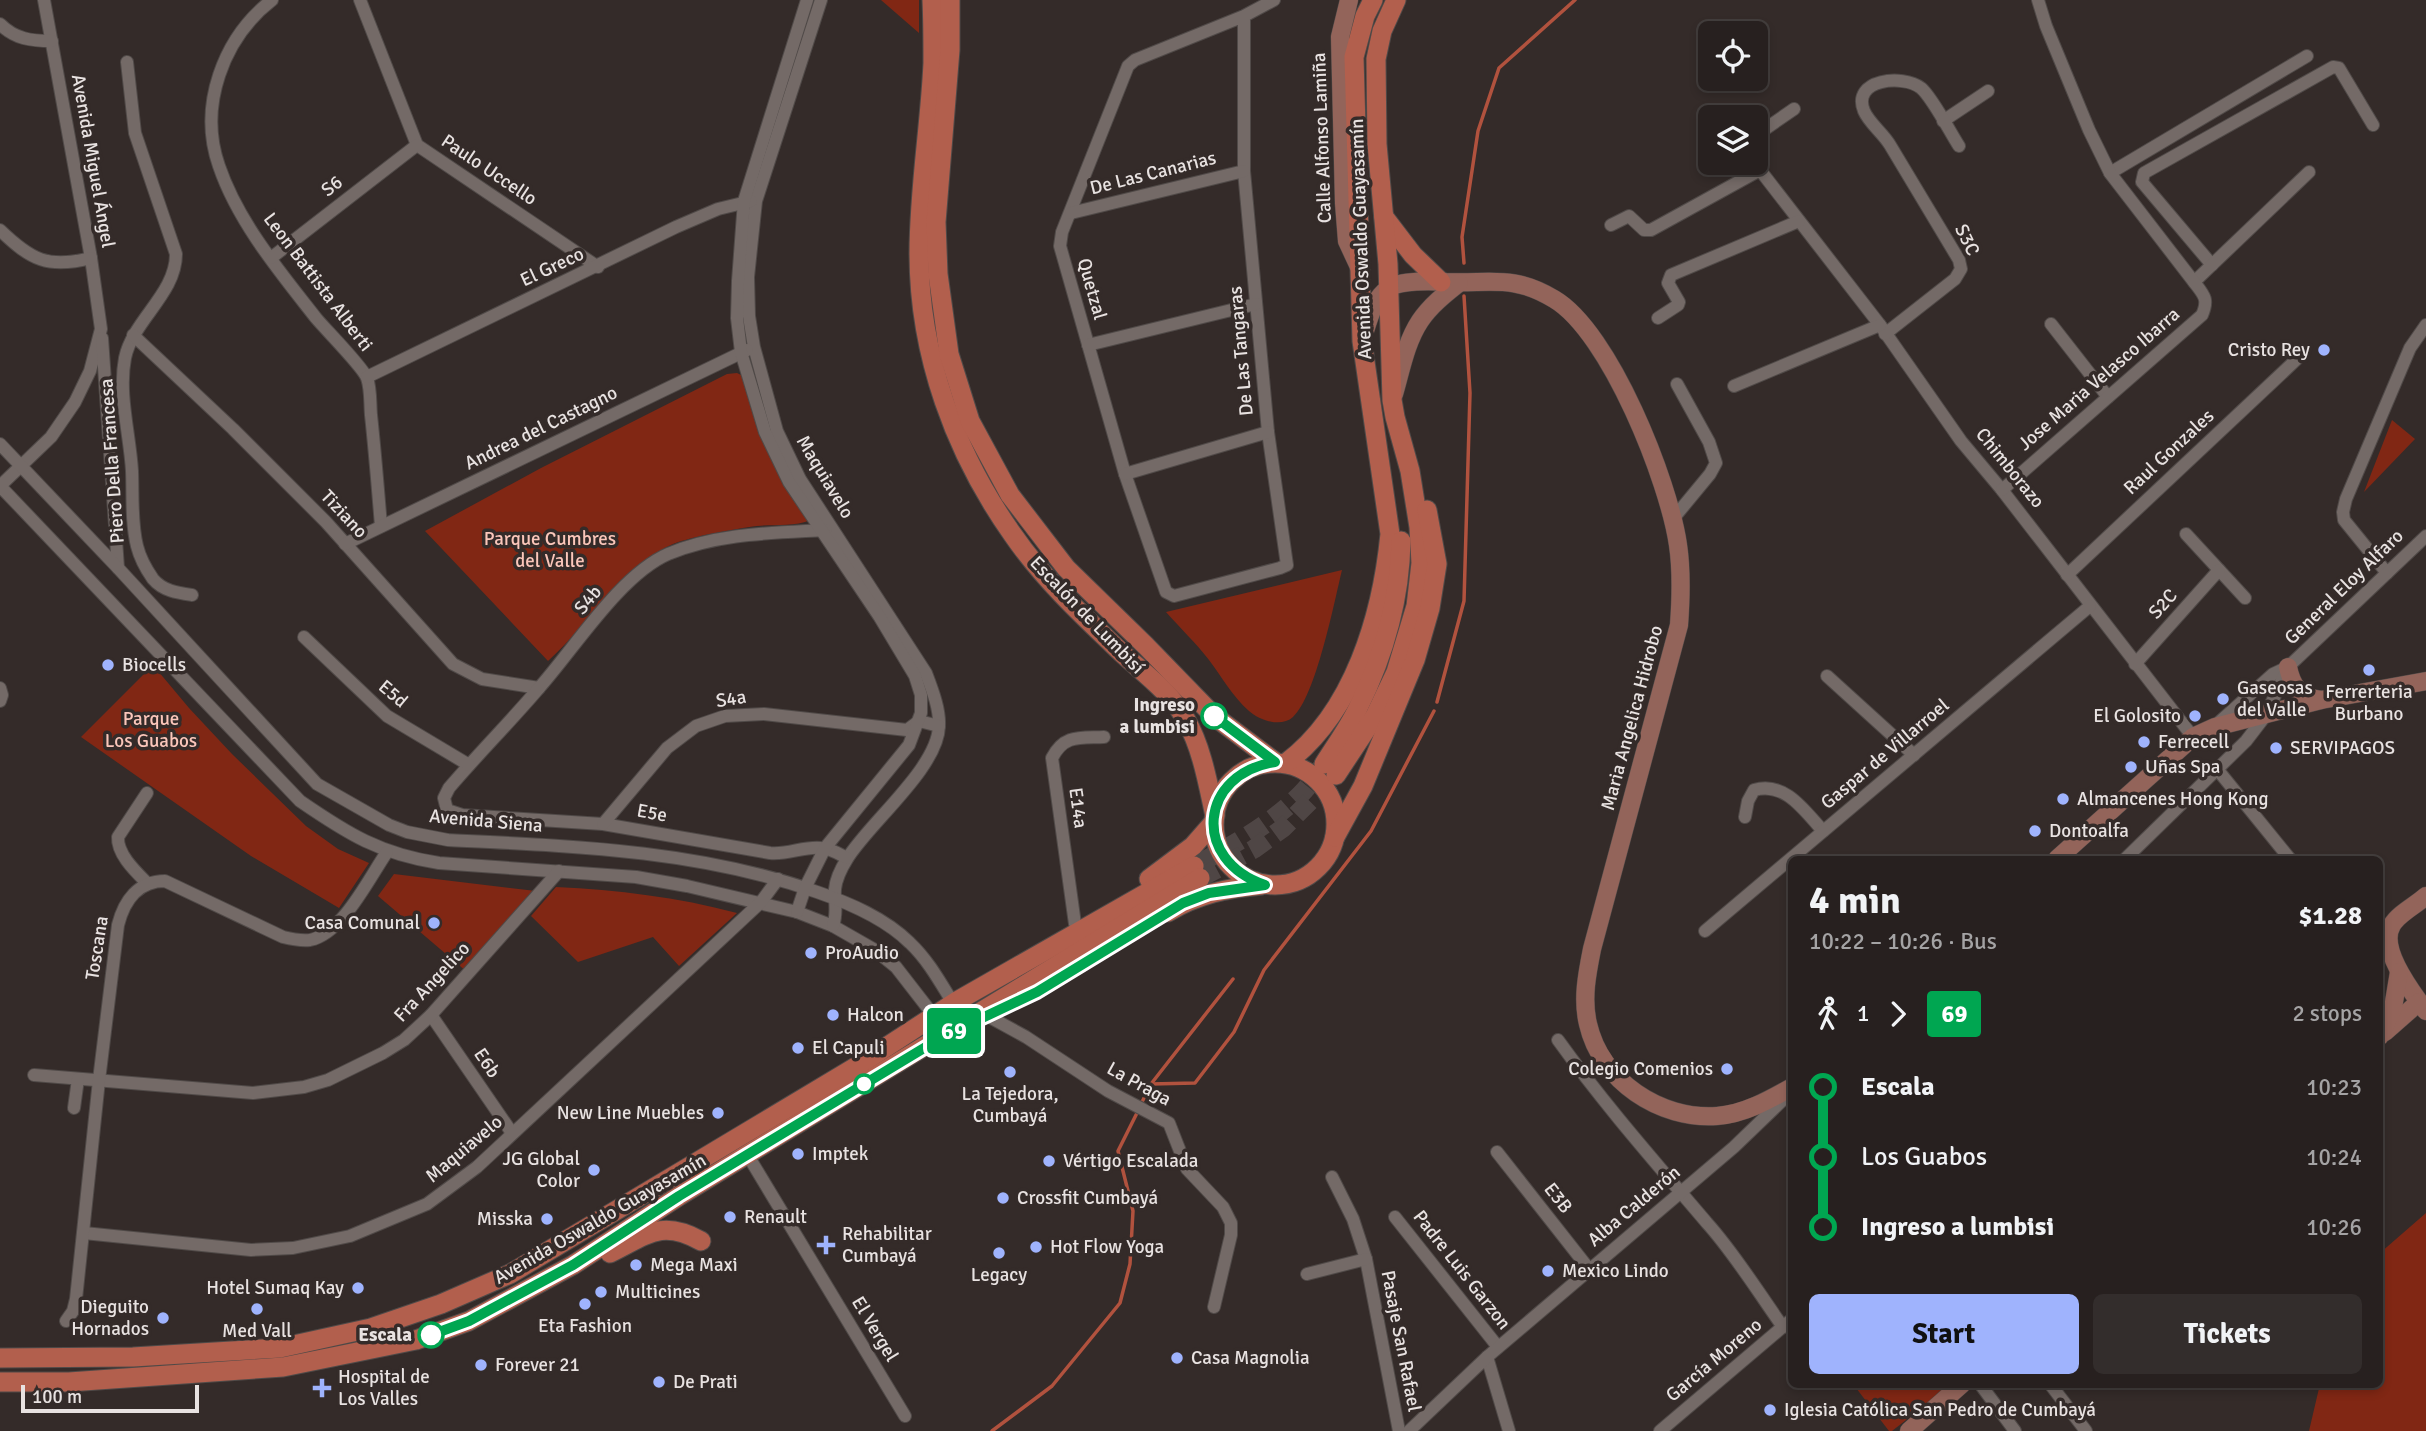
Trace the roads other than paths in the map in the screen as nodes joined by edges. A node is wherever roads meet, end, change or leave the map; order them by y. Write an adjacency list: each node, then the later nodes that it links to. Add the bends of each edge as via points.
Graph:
1 (44, 0): 15 (street, Avenida Miguel Ángel)
2 (272, 0): 37 (street, Leon Battista Alberti, via 249,21 223,61 216,86 213,139 233,198)
3 (360, 0): 23 (street, Paulo Uccello)
4 (807, 0): 30 (street, Maquiavelo)
5 (821, 0): 30 (street, Maquiavelo)
6 (932, 0): 104 (main road, Escalón de Lumbisí, via 933,65 919,256 924,317 943,400 962,450 1014,538 1052,585 1185,717 1200,756)
7 (950, 0): 98 (main road, Escalón de Lumbisí, via 936,222 938,274 948,354 970,421 1010,495 1066,568 1214,716)
8 (1274, 0): 13 (street, Quetzal)
9 (1349, 0): 40 (street, Calle Alfonso Lamiña, via 1340,37 1344,203 1348,241)
10 (1373, 0): 40 (main road, Avenida Oswaldo Guayasamín, via 1353,57)
11 (1396, 0): 32 (main road, Avenida Oswaldo Guayasamín, via 1376,59)
12 (2038, 0): 27 (street, Jose Maria Velasco Ibarra)
13 (1244, 16): 25 (street, De Las Tangaras); 31 (street, Quetzal, via 1128,66)
14 (0, 24): 15 (street, via 11,35)
15 (52, 41): 36 (street, Avenida Miguel Ángel)
16 (2307, 56): 27 (street)
17 (127, 62): 50 (street, Piero Della Francesa, via 135,133 176,254 171,279)
18 (1988, 91): 20 (street)
19 (1794, 109): 22 (street)
20 (1943, 121): 24 (street); 49 (street, S3C, via 1922,89 1911,83 1881,82 1871,86 1861,100 1864,112 1888,141 1961,269 1955,279)
21 (2373, 125): 38 (street, via 2339,68 2333,66 2144,173 2142,182)
22 (1768, 127)
23 (418, 145): 37 (street, S6); 39 (street, Paulo Uccello)
24 (1959, 146)
25 (1244, 171): 31 (street, De Las Canarias); 44 (street, De Las Tangaras)
26 (2309, 172): 38 (street)
27 (2110, 173): 42 (street, Jose Maria Velasco Ibarra)
28 (1742, 175): 34 (street, via 1651,230 1644,230 1629,216)
29 (1765, 175): 33 (street, Chimborazo)
30 (750, 201): 39 (street, El Greco, via 718,209); 53 (street, Maquiavelo)
31 (1071, 213): 52 (street, Quetzal, via 1060,246)
32 (1383, 216): 41 (main road, via 1413,255); 43 (main road, Avenida Oswaldo Guayasamín)
33 (1799, 221): 45 (street, via 1671,275 1668,283 1679,302); 49 (street, Chimborazo)
34 (1611, 225)
35 (0, 230): 36 (street, via 22,252 43,261 67,264)
36 (91, 258): 48 (street, Avenida Miguel Ángel)
37 (271, 258): 55 (street, Leon Battista Alberti)
38 (2212, 265): 42 (street)
39 (598, 267): 55 (street, El Greco)
40 (1361, 272): 51 (main road, Avenida Oswaldo Guayasamín)
41 (1455, 282): 43 (street, Maria Angelica Hidrobo, via 1413,282); 59 (street, via 1419,322); 68 (street, Maria Angelica Hidrobo, via 1510,281 1570,310 1604,353 1654,456)
42 (2194, 282): 58 (street, Jose Maria Velasco Ibarra, via 2204,295 2202,315)
43 (1389, 288): 51 (street, via 1372,309); 59 (main road, Avenida Oswaldo Guayasamín)
44 (1256, 304): 52 (street); 60 (street, De Las Tangaras)
45 (1658, 318)
46 (2051, 324): 58 (street)
47 (2426, 325): 76 (street, via 2410,348 2343,512 2344,520)
48 (101, 329): 62 (street, Avenida Miguel Ángel, via 90,371 75,402 51,437); 74 (street, Avenida Miguel Ángel)
49 (1883, 329): 57 (street, S3C); 67 (street, Chimborazo, via 1961,441)
50 (133, 335): 73 (street, Tiziano); 78 (street, Piero Della Francesa, via 124,374 137,548 156,582 174,592)
51 (1362, 341): 65 (main road, Avenida Oswaldo Guayasamín)
52 (1088, 345): 64 (street, Quetzal)
53 (747, 350): 69 (street, Andrea del Castagno); 70 (street, Maquiavelo, via 777,431)
54 (2298, 358): 77 (street, Raul Gonzales)
55 (367, 377): 69 (street, Leon Battista Alberti)
56 (1677, 384): 68 (street, via 1716,463)
57 (1734, 386)
58 (2108, 397): 67 (street, Jose Maria Velasco Ibarra)
59 (1392, 400): 63 (main road, Avenida Oswaldo Guayasamín)
60 (1268, 432): 64 (street); 79 (street, De Las Tangaras, via 1287,565)
61 (0, 444): 62 (street, Avenida Siena)
62 (20, 466): 66 (street, Avenida Miguel Ángel); 74 (street, Avenida Siena)
63 (1410, 471): 65 (main road, Avenida Oswaldo Guayasamín, via 1421,563 1416,606 1396,672 1375,716 1330,770 1379,661 1396,599 1401,539); 107 (main road, Avenida Oswaldo Guayasamín, via 1430,517 1437,564 1430,608 1415,660 1363,786)
64 (1125, 474): 79 (street, Quetzal, via 1166,592)
65 (1384, 479): 98 (main road, Avenida Oswaldo Guayasamín, via 1390,534 1375,620 1332,717 1307,747)
66 (0, 486): 109 (street, via 300,800 347,833)
67 (2002, 490): 77 (street, Chimborazo)
68 (1672, 520): 142 (street, Maria Angelica Hidrobo, via 1682,578 1679,625 1592,949 1585,985 1588,1023 1597,1050 1612,1073 1660,1107 1689,1116 1720,1115)
69 (381, 526): 73 (street, Andrea del Castagno)
70 (828, 530): 87 (street, S4b, via 721,539 646,565); 90 (street, Maquiavelo, via 915,676 921,695); 91 (street, Maquiavelo, via 926,673)
71 (2186, 534): 75 (street)
72 (2426, 536): 76 (street, General Eloy Alfaro)
73 (345, 544): 87 (street, Tiziano, via 453,664 482,678)
74 (118, 568): 117 (street, Avenida Siena, via 317,784 389,825 448,840 636,852)
75 (2219, 570): 80 (street); 83 (street, S2C)
76 (2386, 573): 84 (street, General Eloy Alfaro)
77 (2067, 575): 81 (street, Chimborazo)
78 (192, 594)
79 (1174, 596)
80 (2245, 598)
81 (2090, 606): 83 (street, Chimborazo); 97 (street, Gaspar de Villarroel)
82 (304, 637): 99 (street, E5d, via 387,716)
83 (2135, 664): 95 (street, Chimborazo)
84 (2288, 667): 88 (street, via 2298,691); 89 (street, General Eloy Alfaro); 92 (street, General Eloy Alfaro, via 2273,674)
85 (1827, 676): 97 (street)
86 (2426, 681): 88 (street)
87 (539, 688): 99 (street, S4b)
88 (2321, 700): 89 (street)
89 (2266, 715): 92 (street); 100 (street, General Eloy Alfaro)
90 (919, 721): 91 (street); 93 (street)
91 (939, 726): 96 (street, Maquiavelo)
92 (2215, 727): 95 (street)
93 (909, 735): 96 (street, S4a); 105 (street, S4a, via 764,714 725,716 696,726 667,748); 108 (street)
94 (1104, 737): 125 (street, E14a, via 1065,741 1052,758)
95 (2193, 737): 111 (street)
96 (932, 749): 114 (street, Maquiavelo, via 917,774)
97 (1914, 755): 106 (street, Gaspar de Villarroel)
98 (1280, 762): 104 (main road, via 1258,765 1235,778 1219,799); 107 (main road, via 1305,769 1321,781 1337,817)
99 (469, 765): 102 (street, S4b, via 446,793)
100 (2217, 769): 112 (street, General Eloy Alfaro); 113 (street)
101 (148, 793): 118 (street, via 118,836 134,870)
102 (447, 810): 105 (street, E5e, via 462,815)
103 (1745, 817): 106 (street, via 1754,790 1768,786 1784,792)
104 (1214, 819): 119 (main road, via 1223,856 1248,879); 125 (main road, Avenida Oswaldo Guayasamín, via 1193,846 1164,870)
105 (603, 824): 108 (street, E5e, via 770,853)
106 (1823, 831): 110 (street, Gaspar de Villarroel)
107 (1335, 838): 119 (main road, via 1326,859 1309,875 1295,882)
108 (825, 848): 114 (street); 120 (street)
109 (387, 852): 116 (street, via 439,863); 118 (street, via 345,915 328,933 310,940 282,937 165,881)
110 (1794, 856)
111 (2060, 856)
112 (2128, 856)
113 (2288, 856)
114 (847, 858): 122 (street, Maquiavelo, via 836,882)
115 (1788, 861): 128 (street, Gaspar de Villarroel)
116 (559, 871): 123 (street, via 659,880); 132 (street, Fra Angelico)
117 (778, 879): 120 (street, Avenida Siena); 123 (street, Maquiavelo)
118 (147, 883): 141 (street, Toscana, via 135,891 121,912)
119 (1265, 885): 133 (main road, Avenida Oswaldo Guayasamín, via 1209,893 1183,903 1037,992)
120 (805, 888): 122 (street, Avenida Siena); 124 (street)
121 (2426, 897): 127 (street)
122 (835, 898): 126 (street, Maquiavelo); 130 (street, Avenida Siena, via 909,941)
123 (761, 902): 124 (street); 145 (street, Maquiavelo)
124 (797, 912): 126 (street)
125 (1075, 924): 130 (main road, Avenida Oswaldo Guayasamín)
126 (833, 926): 134 (street, via 896,967)
127 (2385, 927): 129 (street)
128 (1705, 931)
129 (2399, 972): 131 (street); 135 (street, via 2393,1008)
130 (955, 1002): 134 (main road, Avenida Oswaldo Guayasamín); 137 (main road, Avenida Oswaldo Guayasamín, via 1197,872)
131 (2423, 1006): 136 (street)
132 (431, 1015): 141 (street, Fra Angelico, via 383,1053 304,1087 253,1093); 145 (street, E6b)
133 (986, 1015): 137 (main road, Avenida Oswaldo Guayasamín); 157 (street, La Praga, via 1115,1096 1169,1123 1187,1169 1223,1207 1231,1223)
134 (934, 1016): 162 (main road, Avenida Oswaldo Guayasamín, via 510,1274 441,1304 371,1328 280,1348 133,1357)
135 (2383, 1030)
136 (2383, 1034)
137 (944, 1036): 147 (main road, Avenida Oswaldo Guayasamín)
138 (1558, 1040): 149 (street)
139 (34, 1075): 140 (street, Fra Angelico)
140 (78, 1079): 141 (street, Fra Angelico); 144 (street)
141 (99, 1080): 151 (street, Toscana)
142 (1788, 1091)
143 (1788, 1093): 149 (street, Alba Calderón)
144 (74, 1108)
145 (512, 1133): 151 (street, Maquiavelo, via 477,1167 427,1204 350,1236 293,1248 251,1250)
146 (1497, 1152): 155 (street, E3B)
147 (747, 1154): 154 (main road, Avenida Oswaldo Guayasamín); 167 (street, El Vergel)
148 (1332, 1177): 153 (street, Pasaje San Rafael)
149 (1680, 1193): 155 (street, Alba Calderón); 159 (street)
150 (1395, 1217): 160 (street, Padre Luis Garzon)
151 (85, 1233): 158 (street, Toscana, via 76,1299)
152 (701, 1241): 154 (main road, via 684,1232 653,1231 605,1256)
153 (1366, 1259): 156 (street); 168 (street, Pasaje San Rafael)
154 (573, 1265): 163 (main road, Avenida Oswaldo Guayasamín, via 450,1328 340,1356 263,1369)
155 (1590, 1269): 160 (street, Alba Calderón)
156 (1307, 1274)
157 (1214, 1307)
158 (66, 1321)
159 (1787, 1323): 171 (street, García Moreno)
160 (1498, 1347): 161 (street, Alba Calderón)
161 (1487, 1357): 169 (street); 170 (street, Padre Luis Garzon)
162 (0, 1358)
163 (0, 1382)
164 (1957, 1388): 172 (street)
165 (1983, 1388): 173 (street)
166 (2053, 1388): 174 (street)
167 (905, 1416)
168 (1399, 1431)
169 (1409, 1431)
170 (1509, 1431)
171 (1660, 1431)
172 (1909, 1431)
173 (2015, 1431)
174 (2086, 1431)

